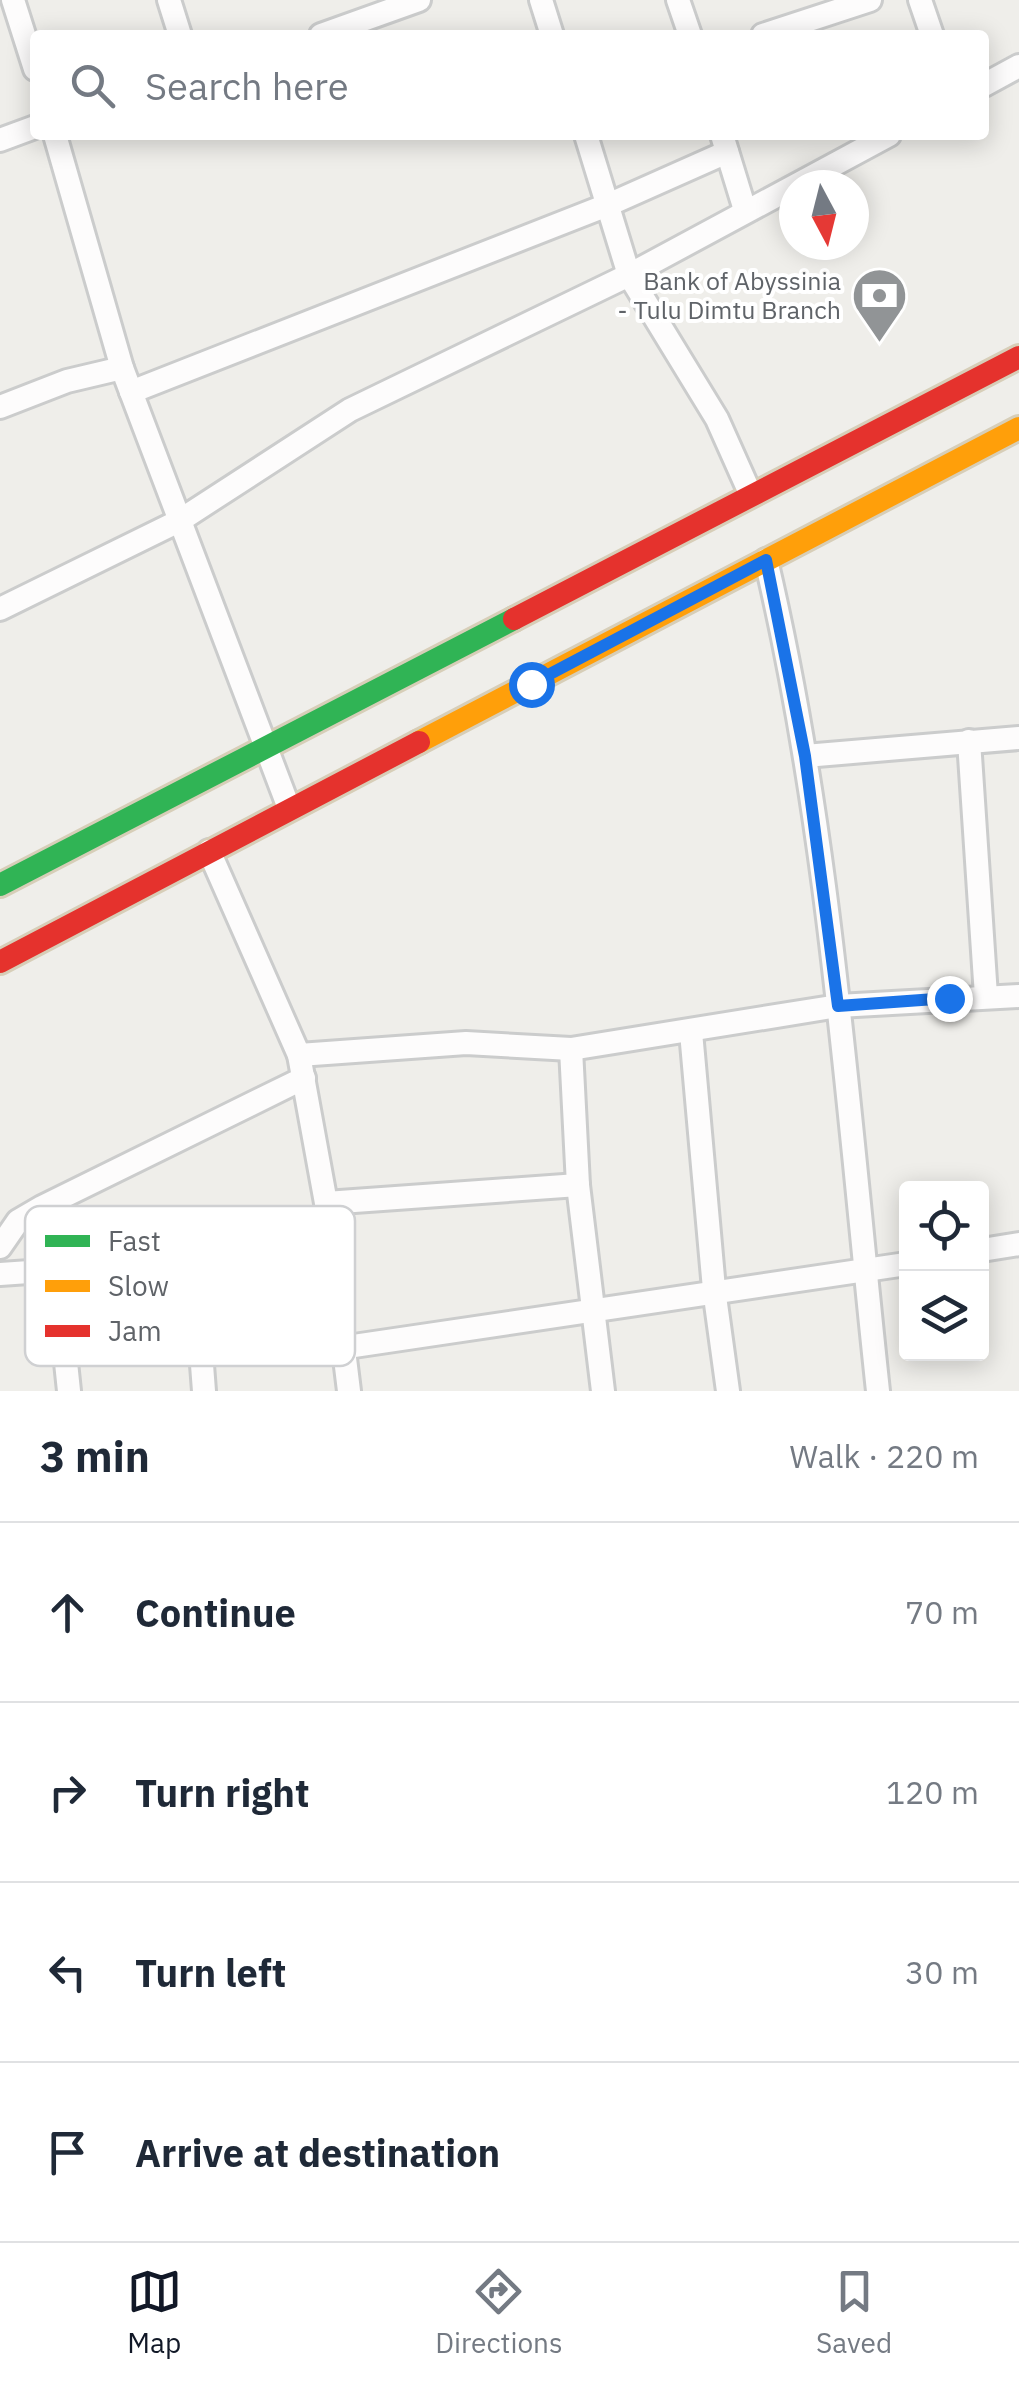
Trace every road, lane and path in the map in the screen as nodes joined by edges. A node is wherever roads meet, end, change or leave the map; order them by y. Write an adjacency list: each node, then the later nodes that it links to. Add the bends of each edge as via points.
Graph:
1 (13, 0): 14 (street)
2 (169, 0): 8 (street)
3 (540, 0): 10 (street)
4 (678, 0): 11 (street)
5 (870, 0): 12 (street)
6 (920, 0): 13 (street)
7 (415, 1): 9 (street)
8 (178, 30)
9 (335, 30)
10 (550, 30)
11 (688, 30)
12 (778, 30)
13 (930, 30)
14 (30, 54)
15 (1019, 66): 16 (street)
16 (989, 82)
17 (30, 129): 18 (street)
18 (0, 140)
19 (56, 140): 27 (street)
20 (588, 140): 23 (street)
21 (879, 140): 24 (street)
22 (724, 143): 23 (street); 24 (street)
23 (610, 204): 25 (street); 28 (street)
24 (744, 210): 25 (street)
25 (629, 276): 31 (street, via 717,419); 32 (street, via 350,410)
26 (1019, 357): 31 (main road)
27 (122, 368): 28 (street); 29 (street, via 67,380)
28 (131, 392): 32 (street)
29 (0, 407)
30 (1019, 428): 33 (main road)
31 (750, 493): 37 (main road)
32 (178, 522): 34 (street); 37 (street)
33 (766, 560): 38 (street); 39 (main road)
34 (0, 610)
35 (1019, 738): 36 (street)
36 (969, 741): 38 (street); 43 (street)
37 (265, 748): 39 (street); 41 (main road)
38 (805, 756): 45 (street)
39 (289, 808): 40 (main road)
40 (209, 851): 42 (main road); 48 (street)
41 (0, 885)
42 (0, 962)
43 (986, 996): 44 (street); 45 (street)
44 (1019, 996)
45 (838, 1006): 46 (street); 60 (street)
46 (691, 1032): 47 (street); 62 (street)
47 (571, 1049): 48 (street, via 466,1043); 50 (street)
48 (299, 1055): 49 (street)
49 (304, 1078): 51 (street); 52 (street)
50 (578, 1184): 51 (street); 63 (street)
51 (326, 1202): 53 (street)
52 (42, 1206)
53 (326, 1206)
54 (25, 1217): 56 (street)
55 (1019, 1244): 57 (street)
56 (0, 1247)
57 (989, 1249)
58 (899, 1265): 60 (street)
59 (25, 1271): 61 (street)
60 (865, 1272): 62 (street); 73 (street)
61 (0, 1274)
62 (714, 1289): 63 (street); 72 (street)
63 (594, 1309): 64 (street); 71 (street)
64 (355, 1346)
65 (66, 1366): 68 (street)
66 (202, 1366): 69 (street)
67 (348, 1366): 70 (street)
68 (69, 1391)
69 (204, 1391)
70 (349, 1391)
71 (603, 1391)
72 (728, 1391)
73 (878, 1391)

